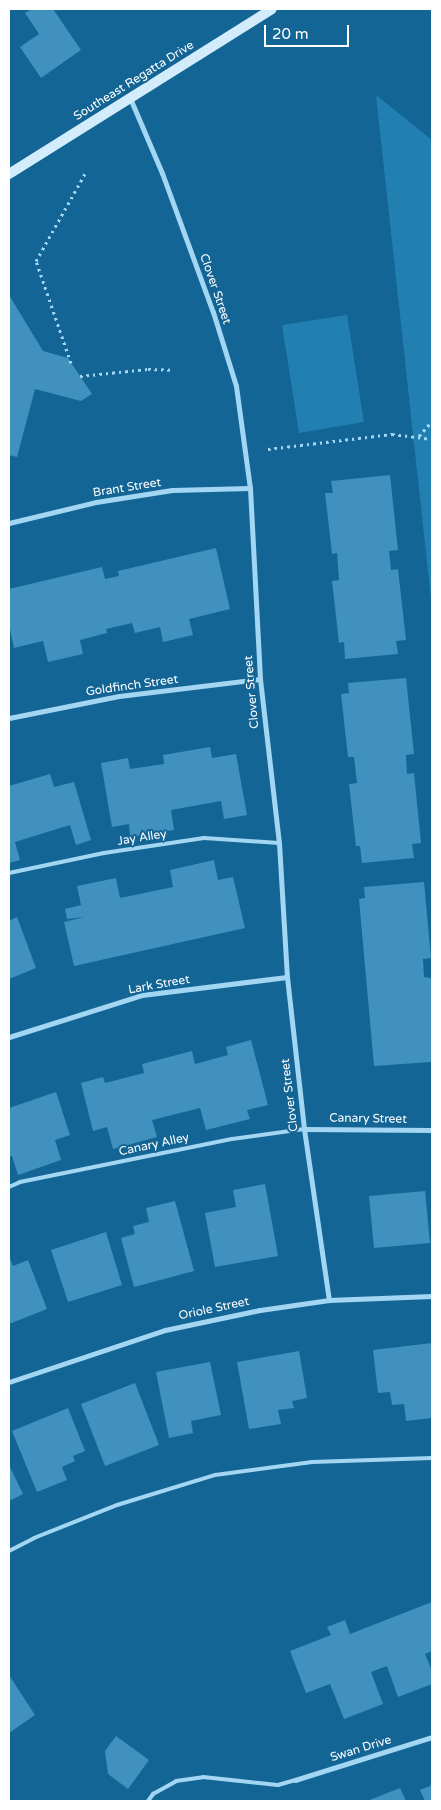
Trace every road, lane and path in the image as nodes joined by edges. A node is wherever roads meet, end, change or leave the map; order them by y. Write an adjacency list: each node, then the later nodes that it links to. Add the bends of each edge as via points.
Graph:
1 (272, 9): 2 (main road, Southeast Regatta Drive)
2 (130, 98): 4 (main road, Southeast Regatta Drive); 12 (street, Clover Street, via 162,173 225,349 236,386)
3 (86, 172): 5 (path, via 36,261)
4 (9, 174)
5 (71, 363)
6 (173, 370): 7 (path, via 148,369)
7 (80, 376)
8 (432, 420): 9 (path)
9 (419, 436): 10 (path); 11 (path, via 364,435)
10 (432, 439)
11 (268, 449)
12 (250, 488): 13 (street, Brant Street, via 172,490 96,502); 14 (street, Clover Street)
13 (9, 523)
14 (260, 679): 15 (street, Goldfinch Street, via 119,696); 16 (street, Clover Street)
15 (9, 718)
16 (279, 843): 17 (lane, Jay Alley, via 204,838 104,853); 18 (street, Clover Street)
17 (9, 874)
18 (287, 977): 19 (street, Lark Street, via 142,995); 20 (street, Clover Street)
19 (9, 1037)
20 (304, 1129): 21 (street, Canary Street); 22 (lane, Canary Alley, via 232,1139 20,1182); 24 (street, Clover Street)
21 (432, 1130)
22 (9, 1187)
23 (432, 1296): 24 (street, Oriole Street)
24 (329, 1300): 25 (street, Oriole Street, via 260,1310 165,1330)
25 (9, 1382)
26 (432, 1458): 27 (lane, via 312,1462 215,1475 117,1505)
27 (9, 1551)
28 (432, 1737): 29 (street, Swan Drive)
29 (295, 1780): 30 (lane, via 278,1785 203,1777 176,1782 153,1794)
30 (148, 1801)

